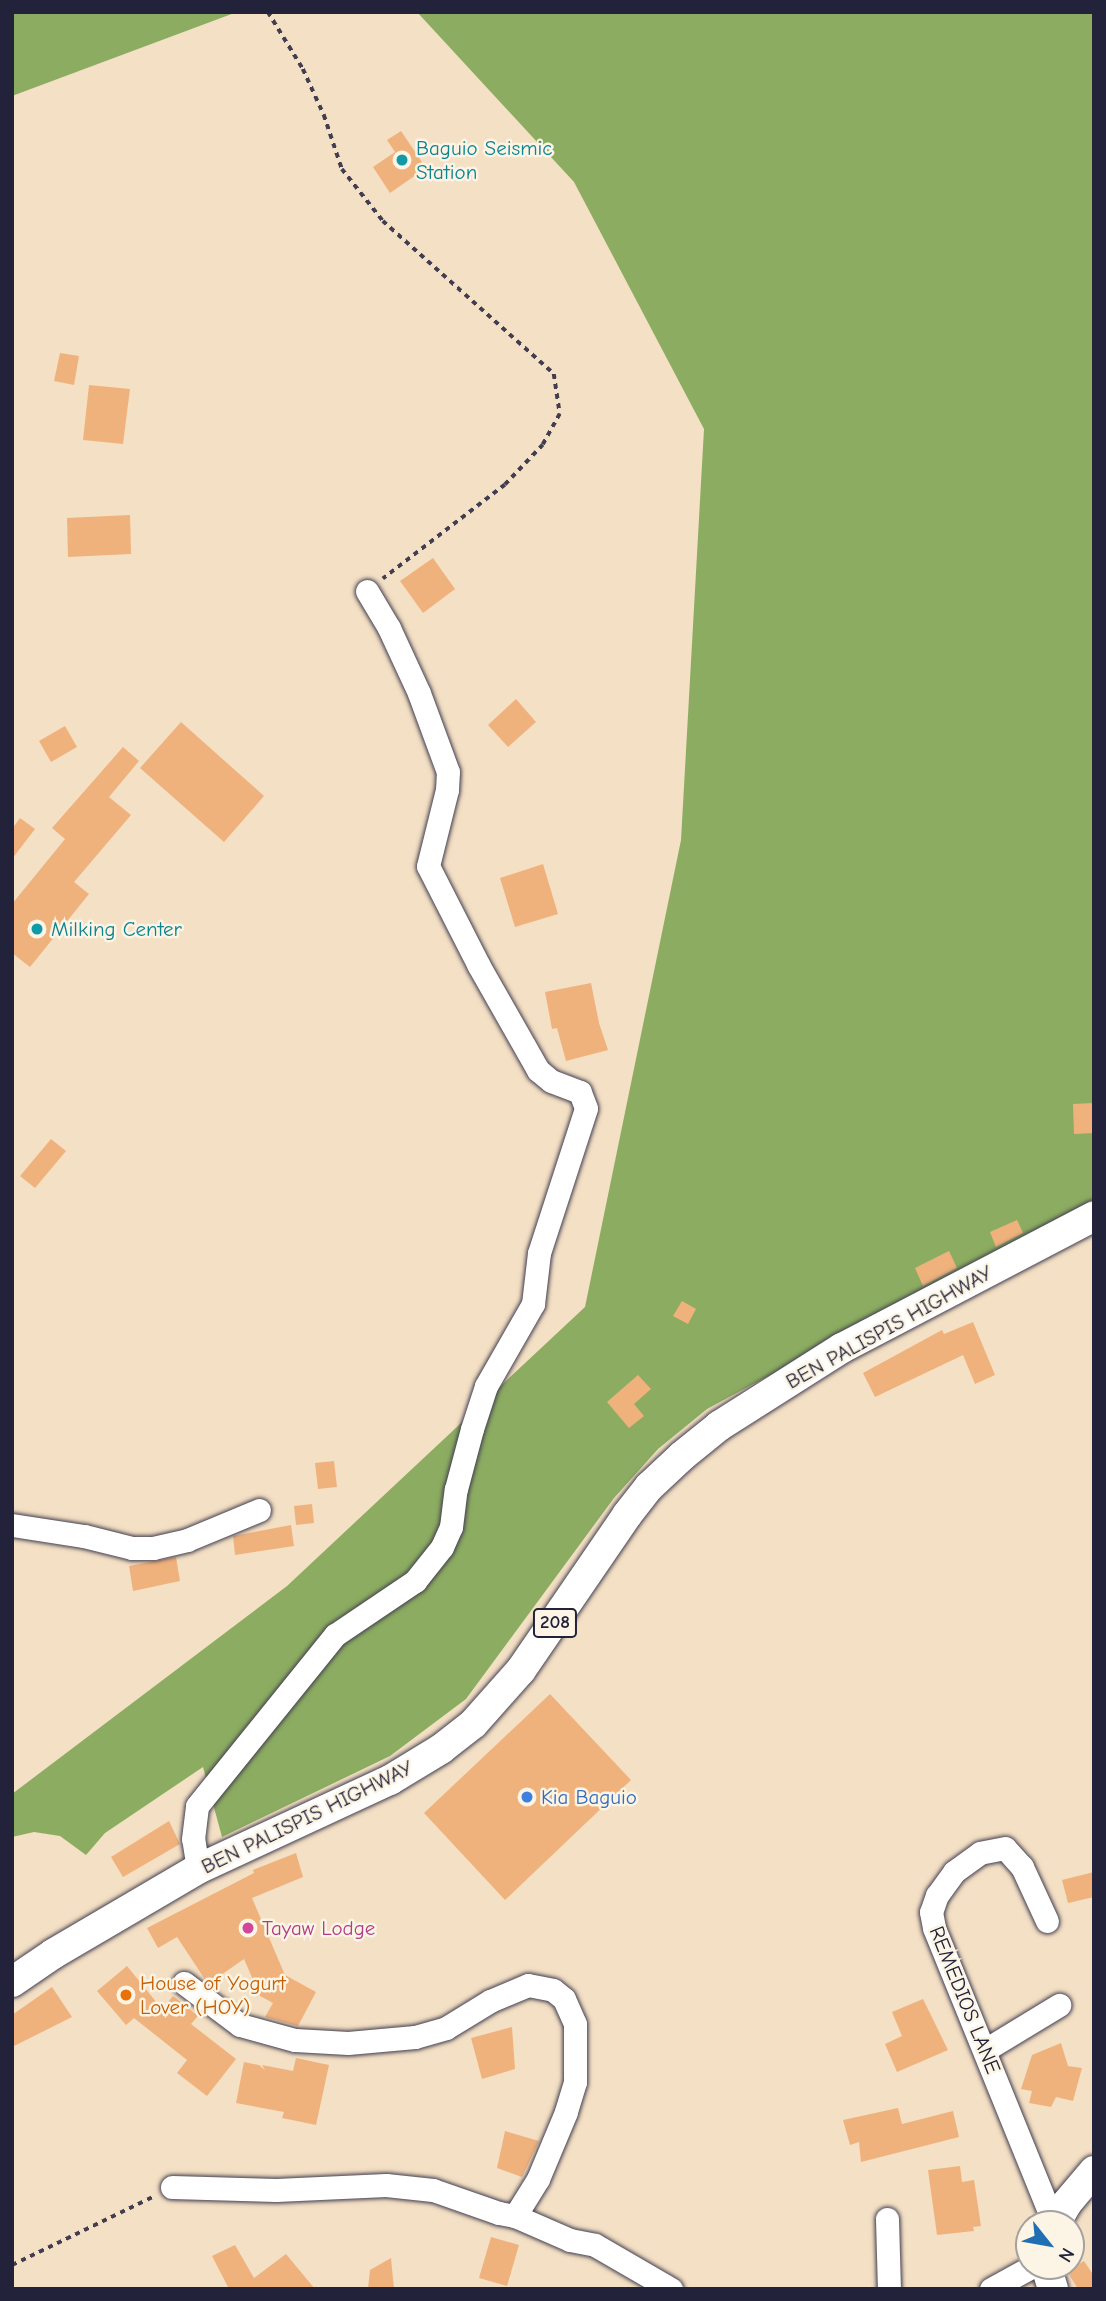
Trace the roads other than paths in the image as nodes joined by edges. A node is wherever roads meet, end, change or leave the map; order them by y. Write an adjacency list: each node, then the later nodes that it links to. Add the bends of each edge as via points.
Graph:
1 (367, 591): 5 (street, via 419,693 448,772 428,866 538,1070 551,1081 580,1092 586,1108 539,1254 533,1304 486,1386 442,1547 415,1581 335,1635 197,1806 193,1839)
2 (1094, 1216): 5 (main road, BEN PALISPIS HIGHWAY / 208, via 842,1348 719,1426 649,1487 521,1670 473,1724 390,1780)
3 (259, 1510): 4 (street, via 187,1540 152,1548)
4 (12, 1525)
5 (198, 1869): 7 (main road, BEN PALISPIS HIGHWAY / 208)
6 (1047, 1921): 10 (street, REMEDIOS LANE, via 1022,1867 1005,1848 980,1853 954,1872 937,1895 931,1912 934,1928)
7 (12, 1982)
8 (184, 1983): 15 (street, via 240,2025 295,2040 348,2043 415,2037 446,2028 528,1985 553,1990 564,1999 575,2024 575,2082 538,2179)
9 (1059, 2005): 10 (street)
10 (985, 2050): 13 (street, REMEDIOS LANE)
11 (1094, 2171): 14 (main road)
12 (172, 2187): 15 (street, via 411,2186)
13 (1049, 2210)
14 (1063, 2210)
15 (515, 2216): 18 (street, via 570,2240 595,2245)
16 (887, 2219): 19 (street)
17 (1015, 2276): 20 (street)
18 (671, 2289)
19 (889, 2289)
20 (991, 2289)

